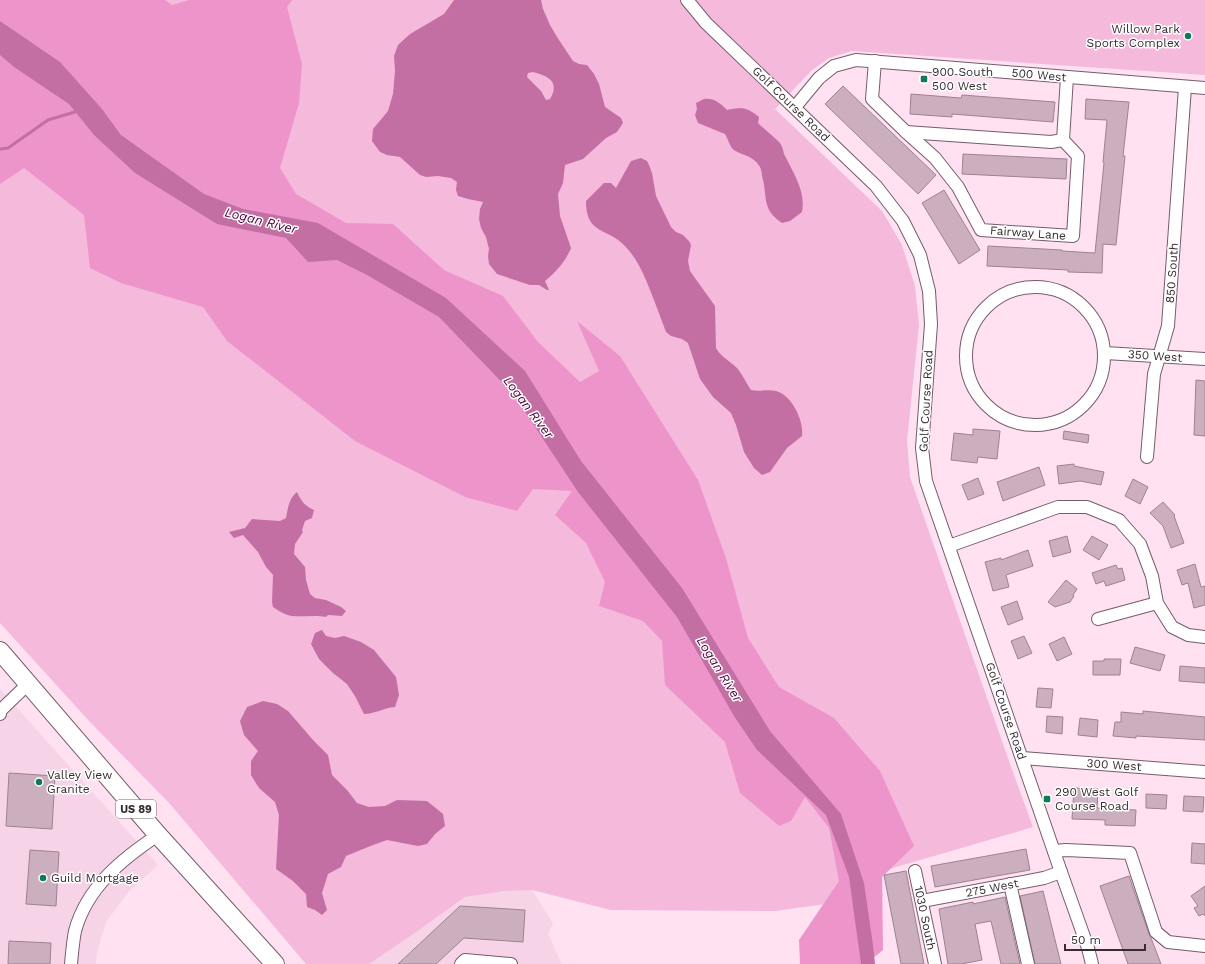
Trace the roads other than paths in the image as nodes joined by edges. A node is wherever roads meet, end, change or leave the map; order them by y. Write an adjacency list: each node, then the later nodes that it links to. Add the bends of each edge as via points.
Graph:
1 (687, 0): 6 (street, Golf Course Road, via 706,23)
2 (875, 61): 3 (street, 500 West); 6 (street, 500 West, via 856,60 834,66 819,78); 7 (street, Fairway Lane, via 872,99)
3 (1067, 77): 4 (street, 500 West); 8 (street)
4 (1185, 87): 5 (street, 500 West); 10 (street, 850 South, via 1168,326)
5 (1205, 88)
6 (795, 107): 13 (street, Golf Course Road, via 876,186 903,221 920,255 929,291 931,324 922,448 926,482)
7 (906, 132): 8 (street, via 1051,142); 8 (street, Fairway Lane, via 935,158 953,182 981,230 1073,236 1078,156)
8 (1063, 140)
9 (1105, 353): 9 (street, via 1101,332 1091,314 1076,299 1058,290 1037,286 1017,288 998,297 982,310 971,328 966,350 967,373 976,394 992,411 1012,422 1034,426 1056,423 1077,412 1092,396 1102,375); 10 (street, 350 West)
10 (1159, 356): 11 (street, 350 West); 12 (street, 850 South, via 1154,374)
11 (1205, 359)
12 (1147, 457)
13 (948, 546): 14 (street, via 1058,508 1087,507 1119,520 1140,544 1152,576); 20 (street, Golf Course Road)
14 (1157, 603): 15 (street); 16 (street, via 1172,627 1188,635)
15 (1098, 619)
16 (1205, 637)
17 (0, 651): 18 (highway, US 89)
18 (29, 683): 19 (street, via 0,711); 22 (highway, US 89)
19 (0, 714)
20 (1022, 758): 21 (street, 300 West); 23 (street, Golf Course Road)
21 (1205, 772)
22 (158, 835): 29 (street, via 138,848 106,876 87,900 75,931); 30 (highway, US 89)
23 (1054, 851): 25 (street, Golf Course Road); 28 (street, via 1130,853 1156,932 1168,942)
24 (914, 871): 27 (street, 1030 South)
25 (1061, 872): 26 (street, 275 West); 35 (street, Golf Course Road)
26 (1010, 884): 27 (street, 275 West); 34 (street)
27 (922, 901): 33 (street, 1030 South)
28 (1205, 946)
29 (71, 964)
30 (275, 964)
31 (461, 964): 32 (street, via 465,960)
32 (511, 964)
33 (935, 964)
34 (1028, 964)
35 (1092, 964)

